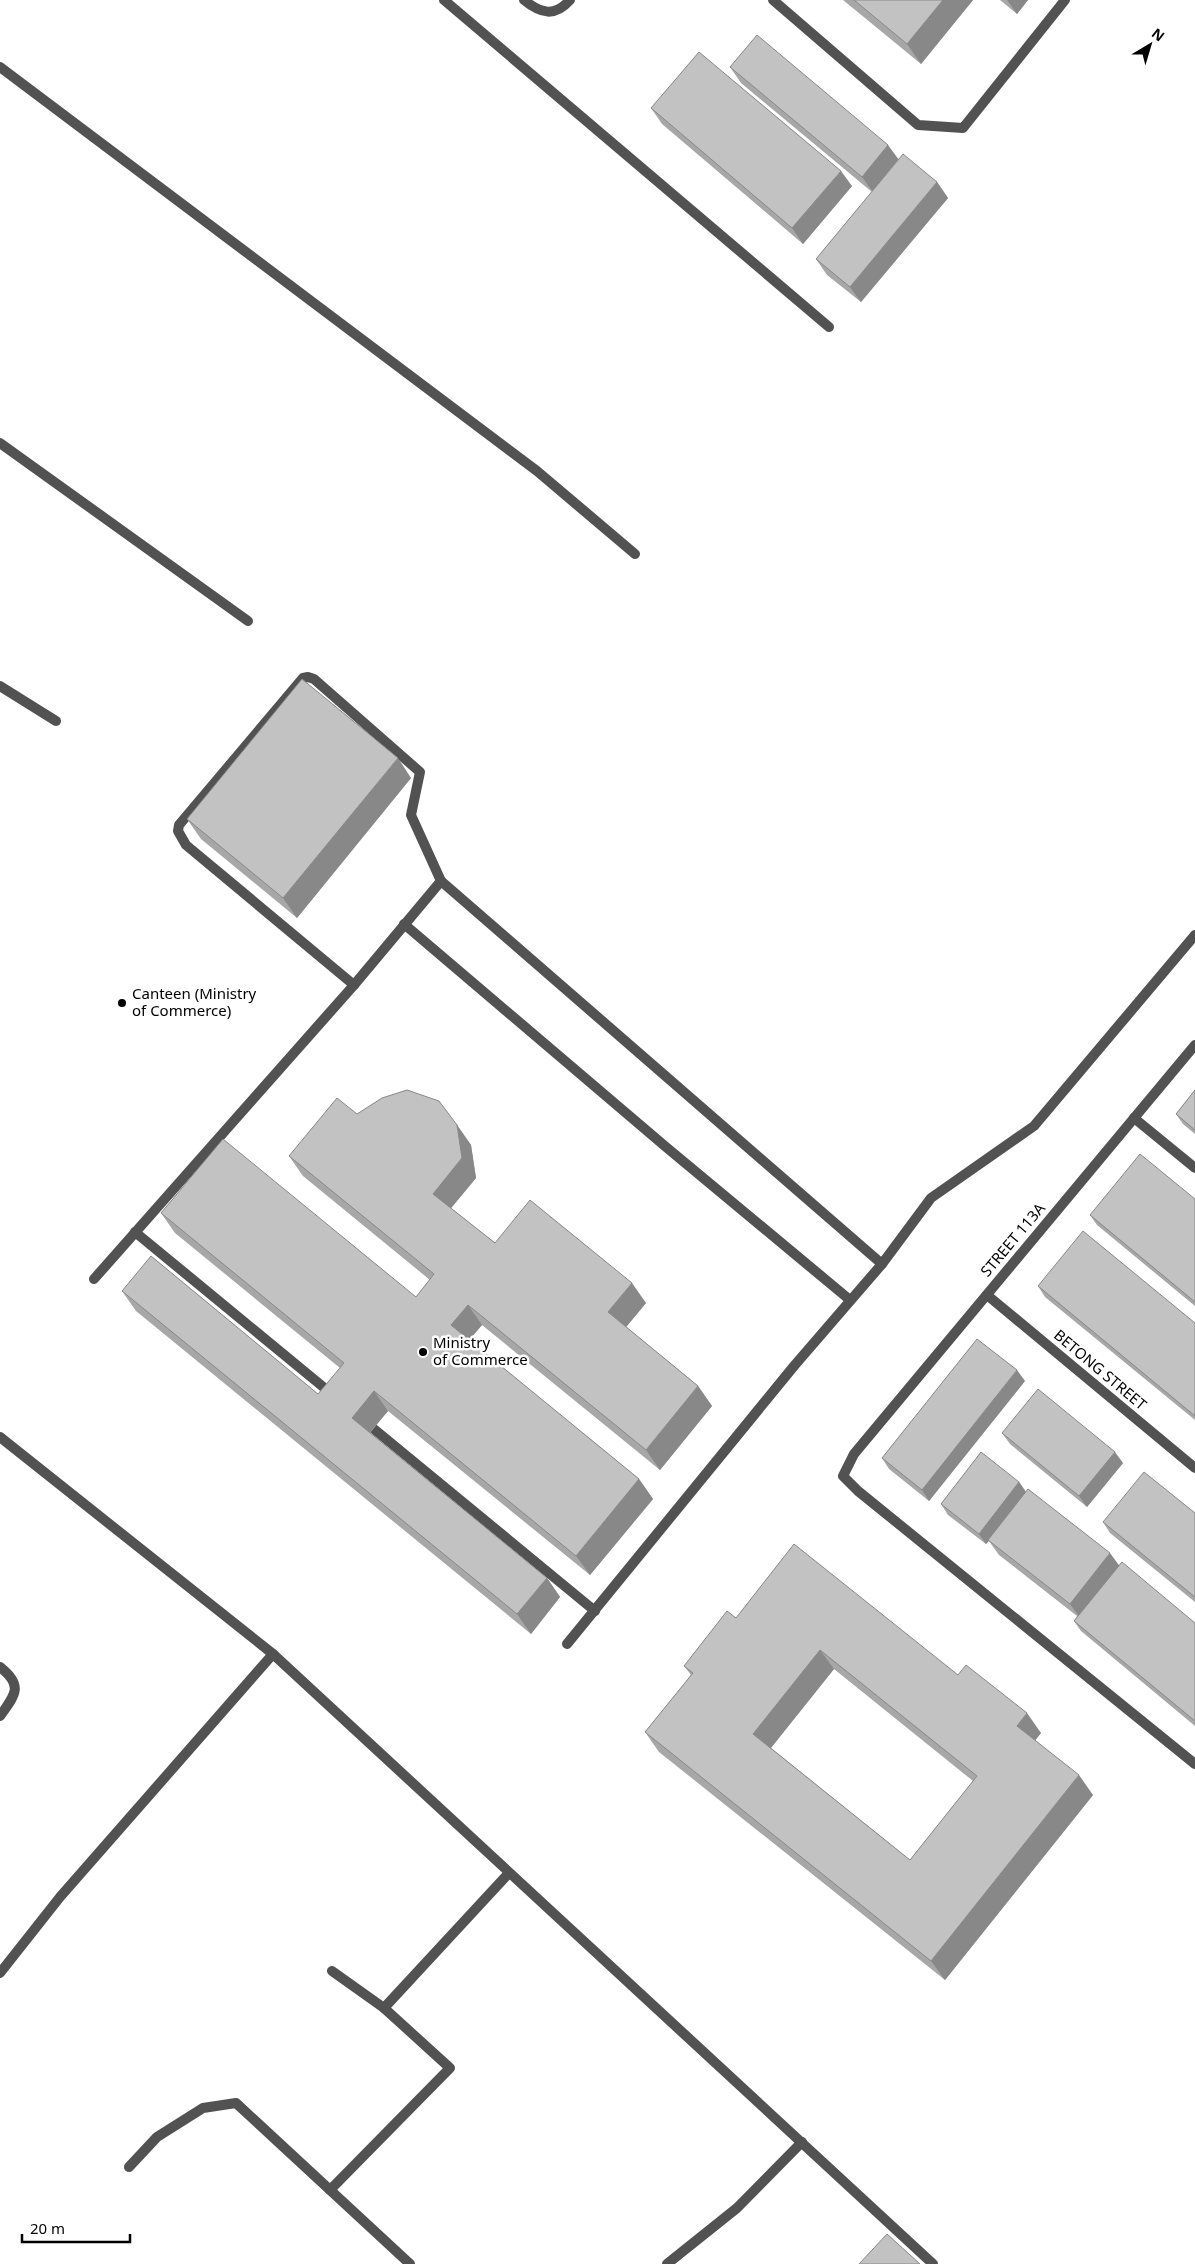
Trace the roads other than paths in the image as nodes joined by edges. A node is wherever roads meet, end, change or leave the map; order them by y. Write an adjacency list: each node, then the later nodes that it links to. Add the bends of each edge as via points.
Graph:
1 (444, 0): 7 (street)
2 (524, 0): 3 (street, via 545,12 561,10)
3 (570, 0)
4 (773, 0): 5 (street, via 918,125 962,128)
5 (1065, 0)
6 (0, 67): 9 (street, via 537,470)
7 (829, 327)
8 (0, 442): 10 (street)
9 (635, 554)
10 (248, 621)
11 (0, 686): 12 (street)
12 (56, 721)
13 (441, 881): 14 (street); 16 (street, via 411,815 420,772 314,679 303,678 180,824 178,832 186,845); 21 (street)
14 (404, 924): 16 (street); 24 (street)
15 (1195, 935): 21 (street, via 1034,1126 931,1198)
16 (354, 985): 20 (street)
17 (1195, 1045): 18 (street, STREET 113A)
18 (1134, 1118): 19 (street); 23 (street, STREET 113A)
19 (1195, 1168)
20 (135, 1232): 22 (street); 25 (street)
21 (882, 1264): 24 (street)
22 (94, 1279)
23 (987, 1295): 28 (street, BETONG STREET); 34 (street, STREET 113A, via 854,1454 843,1476)
24 (850, 1300): 29 (street)
25 (342, 1403)
26 (357, 1415): 29 (street)
27 (0, 1437): 31 (street)
28 (1195, 1468)
29 (595, 1611): 30 (street)
30 (567, 1644)
31 (273, 1654): 35 (street); 37 (street, via 60,1897)
32 (0, 1667): 33 (street, via 12,1676 16,1687)
33 (0, 1716)
34 (1195, 1764)
35 (509, 1873): 38 (street); 39 (street)
36 (332, 1971): 38 (street)
37 (0, 1973)
38 (384, 2008): 41 (street, via 450,2068)
39 (802, 2142): 43 (street, via 737,2208); 44 (street)
40 (129, 2167): 41 (street, via 157,2137 203,2108 236,2103)
41 (330, 2190): 42 (street)
42 (410, 2264)
43 (667, 2264)
44 (933, 2264)

